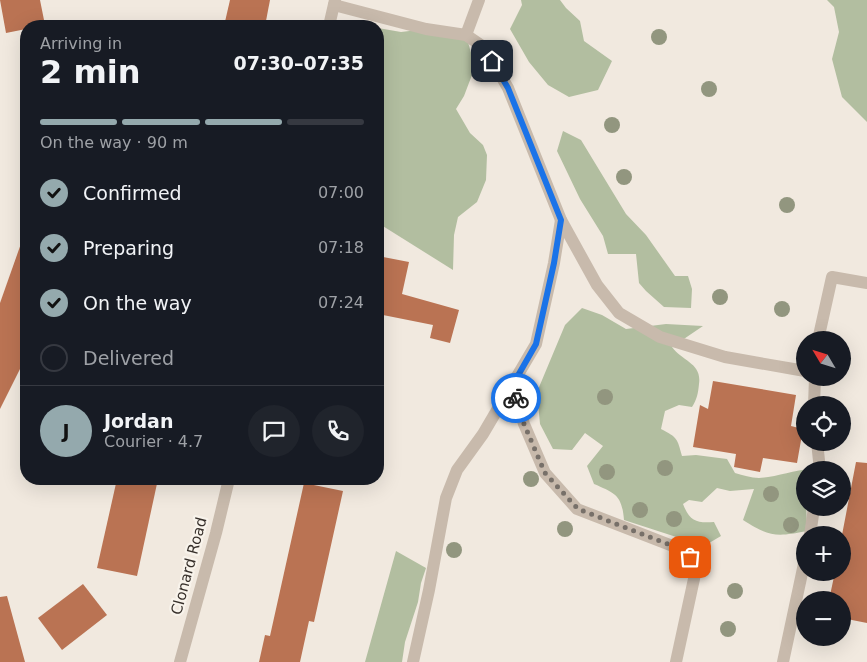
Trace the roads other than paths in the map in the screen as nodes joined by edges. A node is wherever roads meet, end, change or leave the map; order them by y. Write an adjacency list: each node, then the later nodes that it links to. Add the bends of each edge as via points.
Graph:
1 (479, 0): 4 (street)
2 (334, 3): 3 (street); 4 (street, via 426,29)
3 (330, 20)
4 (466, 34): 5 (street, via 485,48 508,88)
5 (561, 220): 8 (street, via 597,285 619,312 660,337 725,357); 9 (street, via 536,344)
6 (867, 283): 7 (street, via 832,277)
7 (820, 331)
8 (796, 369)
9 (512, 386): 13 (street, via 457,470 446,498); 14 (street, via 545,473 578,509 683,550 697,565)
10 (227, 485): 12 (street, Clonard Road)
11 (800, 581): 15 (street)
12 (180, 662)
13 (414, 662)
14 (676, 662)
15 (783, 662)

